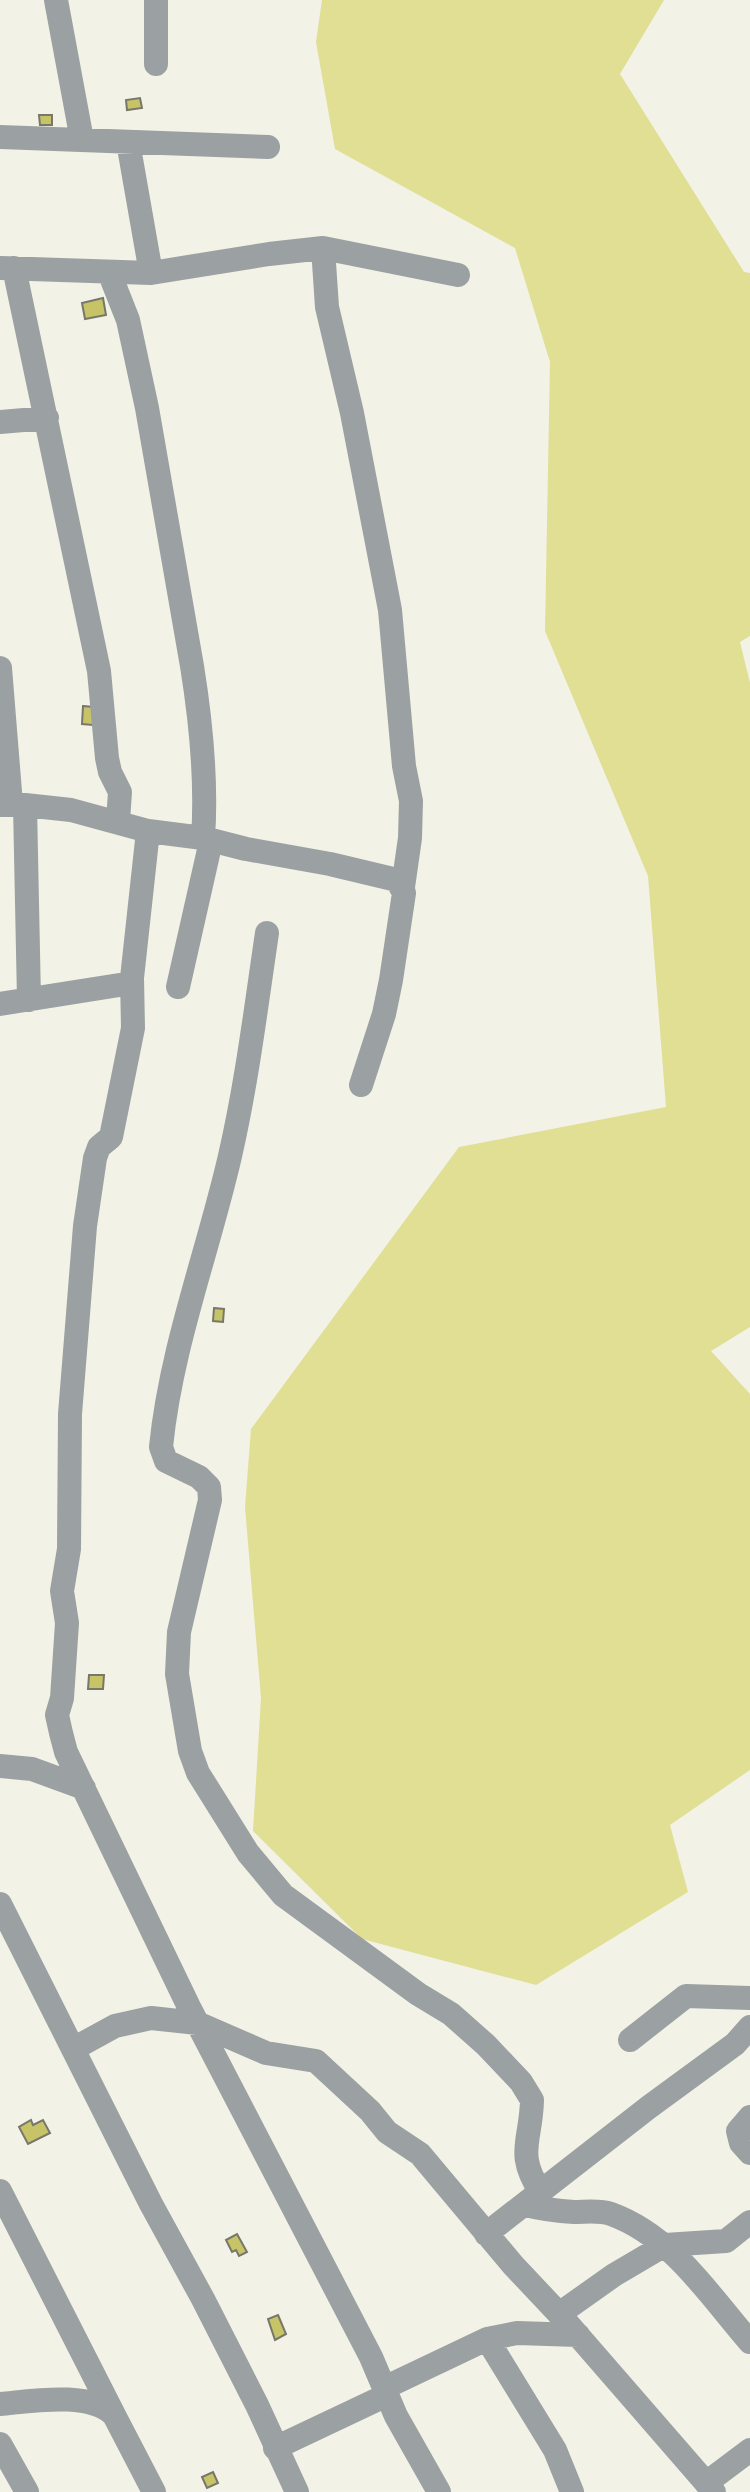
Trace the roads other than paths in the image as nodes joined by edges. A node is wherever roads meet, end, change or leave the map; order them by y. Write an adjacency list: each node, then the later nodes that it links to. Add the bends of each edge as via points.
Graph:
1 (56, 0): 5 (street)
2 (156, 0): 3 (street)
3 (156, 64)
4 (0, 137): 5 (street)
5 (82, 140): 6 (street)
6 (128, 142): 7 (street); 11 (street)
7 (268, 147)
8 (323, 248): 11 (street); 12 (street); 20 (street, via 327,307 390,610 411,801)
9 (7, 268): 10 (street); 13 (street)
10 (109, 272): 11 (street); 19 (street, via 128,320 147,408 192,666)
11 (151, 273)
12 (458, 275)
13 (47, 418): 14 (street); 17 (street, via 99,671 107,758 120,792)
14 (0, 422)
15 (0, 668): 16 (street)
16 (12, 805): 17 (street); 24 (street)
17 (118, 821): 18 (street)
18 (148, 831): 19 (street); 22 (street)
19 (207, 839): 20 (street, via 394,878); 23 (street)
20 (403, 887): 26 (street, via 384,1014)
21 (267, 933): 38 (street, via 233,1139 185,1318 161,1447 166,1461 209,1487 179,1632 177,1674 190,1751 248,1853 283,1895 451,2014 521,2082 532,2100 525,2145)
22 (132, 983): 24 (street); 28 (street, via 133,1028 126,1064 111,1137 95,1158 87,1211 70,1414 69,1549 62,1591 67,1623 57,1715 66,1752)
23 (178, 987)
24 (29, 1000): 25 (street)
25 (0, 1004)
26 (361, 1085)
27 (0, 1766): 28 (street, via 32,1769)
28 (84, 1788): 31 (street)
29 (0, 1904): 34 (street)
30 (750, 1998): 33 (street, via 686,1996)
31 (197, 2023): 34 (street, via 134,2021); 40 (street, via 266,2053 316,2061 387,2132 420,2154); 47 (street)
32 (750, 2027): 38 (street)
33 (630, 2040)
34 (73, 2049): 51 (street)
35 (750, 2117): 36 (street, via 738,2131)
36 (750, 2153)
37 (0, 2191): 49 (street)
38 (534, 2199): 40 (street); 41 (street, via 545,2210 610,2214)
39 (750, 2222): 41 (street, via 726,2241)
40 (486, 2234): 42 (street)
41 (665, 2245): 42 (street); 46 (street)
42 (558, 2312): 43 (street); 44 (street)
43 (517, 2333): 44 (street); 45 (street)
44 (578, 2335): 53 (street)
45 (487, 2339): 47 (street); 58 (street, via 555,2450)
46 (750, 2342)
47 (385, 2392): 51 (street); 57 (street)
48 (0, 2404): 49 (street, via 98,2403)
49 (114, 2415): 55 (street)
50 (0, 2444): 54 (street)
51 (275, 2448): 56 (street)
52 (750, 2450): 53 (street)
53 (710, 2488)
54 (27, 2492)
55 (154, 2492)
56 (297, 2492)
57 (439, 2492)
58 (572, 2492)

